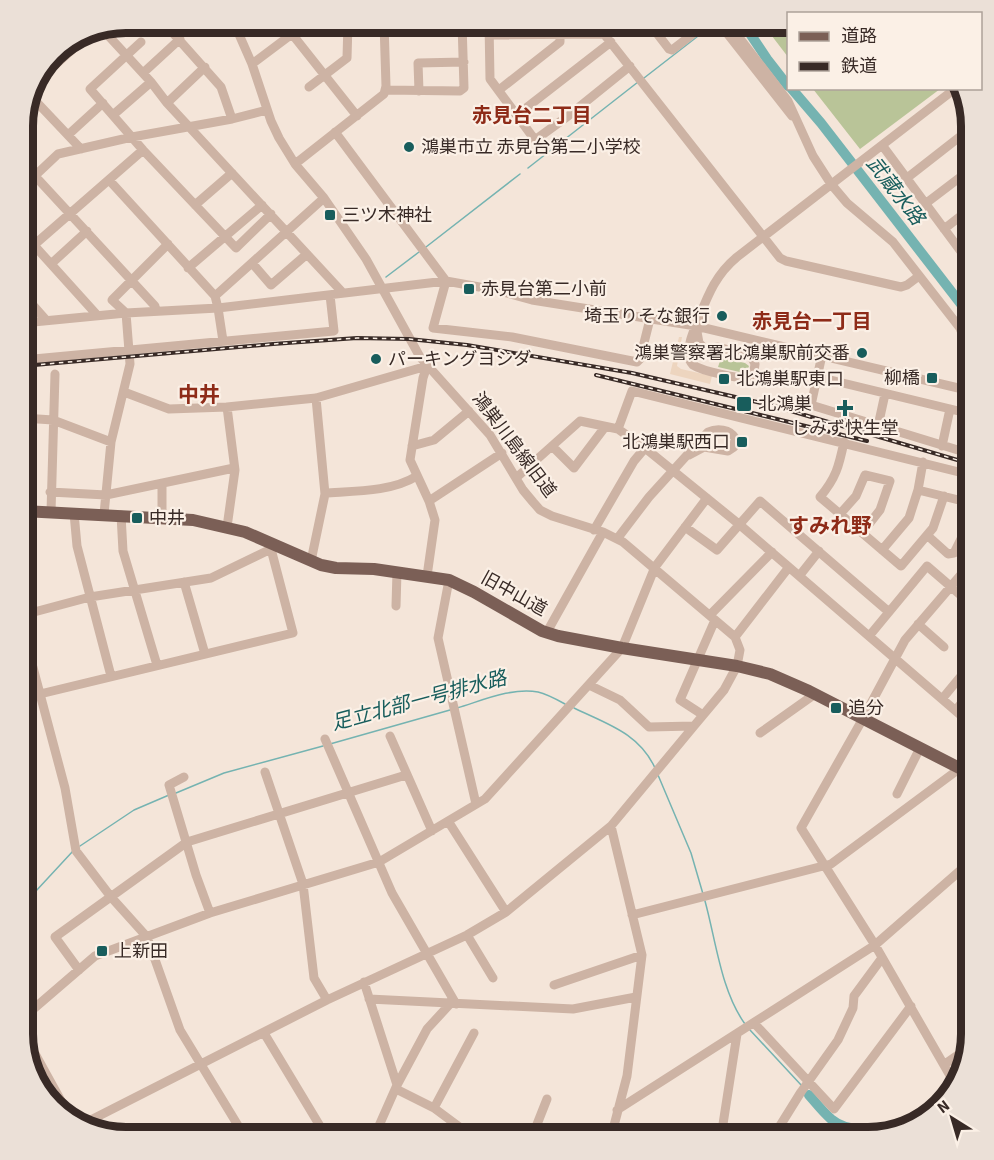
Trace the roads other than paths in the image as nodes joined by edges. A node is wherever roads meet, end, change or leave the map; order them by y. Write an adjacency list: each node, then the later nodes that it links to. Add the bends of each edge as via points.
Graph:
1 (174, 33): 15 (street)
2 (240, 33): 20 (street, 鴻巣川島線旧道)
3 (348, 33): 24 (street, via 348,56)
4 (384, 33): 27 (street)
5 (462, 33): 19 (street)
6 (657, 33): 7 (street, via 672,50)
7 (694, 33)
8 (728, 33): 39 (street)
9 (736, 33): 39 (street, via 789,101)
10 (292, 34): 20 (street); 24 (street)
11 (604, 34): 14 (street); 17 (street)
12 (108, 35): 18 (street)
13 (490, 35): 14 (street); 28 (street, via 490,79)
14 (560, 35): 28 (street, via 560,42)
15 (180, 39): 22 (street); 23 (street)
16 (141, 42): 18 (street)
17 (611, 42): 21 (street); 36 (street)
18 (127, 55): 23 (street); 32 (street, via 90,89)
19 (464, 63): 30 (street, via 464,88 460,91); 30 (street, via 418,63)
20 (252, 64): 34 (street, 鴻巣川島線旧道)
21 (630, 66): 36 (street, via 535,140); 65 (street)
22 (205, 67): 33 (street); 38 (street, via 221,87)
23 (143, 73): 25 (street)
24 (324, 75): 26 (street); 37 (street)
25 (151, 82): 33 (street); 35 (street)
26 (309, 87)
27 (386, 90): 30 (street); 37 (street)
28 (499, 90): 36 (street)
29 (953, 90): 45 (street)
30 (419, 91)
31 (36, 102): 42 (street)
32 (103, 103): 35 (street); 42 (street)
33 (167, 103): 40 (street)
34 (267, 110): 38 (street); 48 (street, 鴻巣川島線旧道)
35 (113, 115): 43 (street)
36 (517, 115)
37 (357, 116): 41 (street)
38 (232, 119): 40 (street)
39 (799, 125): 54 (street, via 820,168)
40 (189, 127): 43 (street); 49 (street)
41 (335, 132): 48 (street); 76 (street)
42 (68, 135): 46 (street)
43 (132, 137): 46 (street); 47 (street)
44 (961, 140): 52 (street)
45 (882, 145): 52 (street); 54 (street)
46 (81, 149): 50 (street, via 58,154)
47 (143, 150): 53 (street); 57 (street)
48 (295, 164): 55 (street, 鴻巣川島線旧道)
49 (232, 173): 57 (street); 58 (street)
50 (35, 176): 59 (street)
51 (961, 177): 56 (street)
52 (907, 178): 56 (street)
53 (109, 180): 59 (street); 67 (street)
54 (833, 183): 65 (street); 74 (street, via 847,203 893,242)
55 (324, 198): 64 (street); 77 (street, 鴻巣川島線旧道)
56 (925, 204): 62 (street)
57 (195, 205): 66 (street)
58 (262, 205): 60 (street); 66 (street)
59 (71, 213): 63 (street); 68 (street)
60 (270, 214): 64 (street); 66 (street, via 236,248)
61 (961, 216): 62 (street)
62 (944, 229): 69 (street)
63 (87, 231): 72 (street); 75 (street)
64 (287, 231): 70 (street); 71 (street)
65 (764, 236): 74 (street, via 786,261 902,286); 89 (street, via 717,277)
66 (224, 237): 73 (street)
67 (168, 244): 73 (street); 75 (street)
68 (34, 245): 72 (street)
69 (961, 252)
70 (307, 254): 71 (street, via 271,285); 78 (street)
71 (252, 263): 80 (street)
72 (51, 264): 85 (street)
73 (188, 268): 80 (street)
74 (919, 276): 90 (street)
75 (132, 279): 83 (street); 84 (street, via 112,300)
76 (446, 281): 77 (street); 86 (street); 86 (street, via 433,328 512,337 637,362)
77 (382, 288): 78 (street); 95 (street, 鴻巣川島線旧道)
78 (343, 293): 79 (street)
79 (330, 295): 82 (street); 91 (street, via 334,331)
80 (214, 296): 82 (street)
81 (33, 305): 87 (street)
82 (218, 308): 83 (street); 91 (street)
83 (155, 311): 84 (street)
84 (126, 313): 85 (street); 92 (street)
85 (98, 315): 87 (street)
86 (650, 319): 89 (street)
87 (46, 320): 88 (street)
88 (33, 321)
89 (696, 326): 89 (street, via 699,343 705,349 718,347 751,356 755,364 753,374 743,379 692,363 688,353); 93 (street)
90 (961, 330)
91 (223, 341): 92 (street)
92 (130, 350): 94 (street); 99 (street)
93 (822, 355): 97 (street); 98 (street)
94 (33, 359)
95 (427, 366): 101 (street); 104 (street, 鴻巣川島線旧道); 113 (street)
96 (55, 374): 107 (street)
97 (818, 377): 100 (street); 108 (street, via 811,405)
98 (961, 388)
99 (124, 392): 102 (street, via 169,409); 111 (street)
100 (885, 394): 103 (street); 108 (street)
101 (316, 398): 102 (street); 129 (street)
102 (227, 407): 121 (street)
103 (950, 409): 105 (street); 115 (street)
104 (469, 411): 113 (street, via 434,440); 118 (street, 鴻巣川島線旧道)
105 (961, 412)
106 (33, 419): 107 (street)
107 (53, 420): 111 (street); 128 (street)
108 (878, 426): 115 (street)
109 (605, 427): 110 (street); 114 (street, via 580,421); 114 (street, via 574,468)
110 (618, 429): 112 (street, via 632,391); 116 (street)
111 (111, 442): 130 (street)
112 (844, 442): 120 (street); 139 (street, via 837,473 820,497)
113 (412, 446): 124 (street, via 410,460)
114 (552, 446): 125 (street)
115 (942, 446): 117 (street)
116 (645, 448): 122 (street); 145 (street, via 634,461)
117 (961, 451)
118 (502, 453): 125 (street, 鴻巣川島線旧道); 133 (street)
119 (689, 455): 119 (street, via 711,431 730,432 735,438 734,447 728,451 704,447); 122 (street)
120 (923, 462): 123 (street); 127 (street)
121 (234, 468): 126 (street); 143 (street)
122 (673, 471): 132 (street); 148 (street)
123 (961, 472)
124 (417, 476): 129 (street, via 406,483); 133 (street)
125 (516, 478): 145 (street, 鴻巣川島線旧道, via 540,510)
126 (162, 483): 130 (street); 141 (street)
127 (918, 490): 131 (street); 151 (street, via 907,521)
128 (50, 492): 130 (street); 136 (street)
129 (325, 493): 154 (street)
130 (106, 495): 138 (street)
131 (944, 496): 134 (street); 147 (street)
132 (707, 498): 142 (street); 144 (street)
133 (429, 501): 160 (street, via 435,519)
134 (961, 501)
135 (33, 511): 136 (main road, 旧中山道)
136 (51, 512): 137 (main road, 旧中山道)
137 (74, 513): 138 (main road, 旧中山道); 166 (street, via 76,546)
138 (104, 514): 140 (main road, 旧中山道)
139 (840, 514): 146 (street); 146 (street, via 856,496 865,475 890,481 884,502)
140 (121, 515): 141 (main road, 旧中山道); 164 (street, via 123,551)
141 (162, 518): 143 (main road, 旧中山道)
142 (740, 525): 144 (street, via 717,550); 152 (street, via 760,501); 153 (street)
143 (227, 527): 150 (main road, 旧中山道)
144 (685, 527): 155 (street)
145 (598, 531): 148 (street, 鴻巣川島線旧道); 172 (street)
146 (862, 533): 151 (street)
147 (928, 536): 149 (street, via 948,554 954,553); 151 (street, via 901,566)
148 (617, 539): 155 (street, 鴻巣川島線旧道)
149 (961, 539)
150 (272, 547): 154 (main road, 旧中山道); 162 (street, via 211,578); 177 (street, via 293,633)
151 (882, 550)
152 (819, 551): 158 (street); 169 (street)
153 (772, 552): 156 (street); 170 (street)
154 (311, 561): 157 (main road, 旧中山道, via 336,568)
155 (655, 567): 170 (street, 鴻巣川島線旧道); 176 (street)
156 (789, 567): 158 (street); 174 (street)
157 (397, 572): 160 (main road, 旧中山道); 167 (street)
158 (800, 575): 173 (street)
159 (961, 575): 163 (street)
160 (428, 576): 161 (main road, 旧中山道)
161 (449, 580): 172 (main road, 旧中山道); 206 (street, via 438,638)
162 (184, 582): 164 (street); 177 (street)
163 (951, 586): 165 (street); 169 (street, via 927,567); 171 (street)
164 (134, 590): 166 (street); 180 (street)
165 (961, 595)
166 (90, 597): 168 (street); 183 (street)
167 (396, 606)
168 (33, 612)
169 (889, 612): 173 (street)
170 (712, 618): 174 (street, 鴻巣川島線旧道); 179 (street)
171 (918, 624): 175 (street); 178 (street)
172 (547, 632): 176 (main road, 旧中山道)
173 (870, 635): 178 (street)
174 (735, 638): 181 (street, via 740,650)
175 (944, 647)
176 (622, 648): 179 (main road, 旧中山道); 185 (street)
177 (205, 654): 180 (street)
178 (896, 658): 188 (street); 193 (street)
179 (696, 660): 181 (main road, 旧中山道); 192 (street, via 680,700)
180 (157, 665): 183 (street)
181 (737, 666): 187 (main road, 旧中山道, via 770,674); 192 (street, via 724,690)
182 (33, 668): 186 (street)
183 (111, 676): 186 (street)
184 (961, 677): 188 (street)
185 (589, 685): 194 (street, via 620,700 649,727); 206 (street, via 485,799)
186 (40, 694): 216 (street, via 65,788 76,851)
187 (815, 694): 193 (main road, 旧中山道); 195 (street)
188 (942, 699): 190 (street)
189 (961, 704): 190 (street)
190 (956, 710): 191 (street)
191 (961, 714)
192 (703, 715): 194 (street)
193 (863, 719): 198 (main road, 旧中山道); 213 (street, via 801,828)
194 (694, 726): 209 (street)
195 (760, 733)
196 (390, 736): 201 (street)
197 (327, 743): 204 (street)
198 (920, 748): 199 (main road, 旧中山道); 205 (street)
199 (961, 768)
200 (265, 772): 207 (street)
201 (406, 775): 204 (street); 210 (street)
202 (961, 776): 213 (street)
203 (184, 777): 211 (street, via 169,785)
204 (348, 793): 207 (street); 212 (street)
205 (897, 794)
206 (476, 804): 208 (street)
207 (279, 814): 211 (street); 215 (street)
208 (448, 821): 210 (street); 217 (street)
209 (610, 826): 217 (street); 219 (street)
210 (432, 831): 212 (street)
211 (187, 842): 216 (street); 218 (street)
212 (379, 862): 215 (street); 223 (street)
213 (825, 866): 219 (street); 222 (street)
214 (961, 870): 222 (street)
215 (303, 884): 218 (street); 232 (street, via 314,978)
216 (111, 897): 221 (street); 226 (street, via 55,937)
217 (506, 912): 220 (street)
218 (210, 913): 221 (street)
219 (632, 915): 224 (street)
220 (467, 935): 223 (street); 227 (street)
221 (147, 937): 226 (street, via 95,957); 241 (street, via 178,1026)
222 (875, 945): 225 (street); 236 (street)
223 (427, 953): 228 (street); 233 (street)
224 (642, 955): 229 (street); 230 (street)
225 (882, 958): 234 (street); 244 (street, via 854,996 853,1008 838,1040)
226 (79, 970): 235 (street)
227 (493, 978)
228 (364, 982): 231 (street); 232 (street)
229 (554, 986)
230 (636, 997): 233 (street, via 573,1010); 249 (street, via 627,1076)
231 (369, 999): 233 (street); 245 (street)
232 (327, 1000): 237 (street)
233 (453, 1004): 245 (street, via 427,1029)
234 (911, 1006): 242 (street); 244 (street, via 834,1109)
235 (33, 1009)
236 (746, 1028): 244 (street); 249 (street); 257 (street)
237 (264, 1033): 241 (street); 252 (street)
238 (474, 1033): 248 (street)
239 (959, 1055): 242 (street)
240 (37, 1059): 246 (street)
241 (200, 1064): 250 (street); 251 (street)
242 (945, 1064): 243 (street)
243 (951, 1075)
244 (805, 1085): 258 (street)
245 (397, 1087): 248 (street); 253 (street)
246 (59, 1099)
247 (547, 1099): 255 (street)
248 (434, 1108): 254 (street)
249 (617, 1110): 256 (street)
250 (91, 1120)
251 (239, 1127)
252 (321, 1127)
253 (379, 1127)
254 (460, 1127)
255 (536, 1127)
256 (613, 1127)
257 (723, 1127)
258 (779, 1127)

